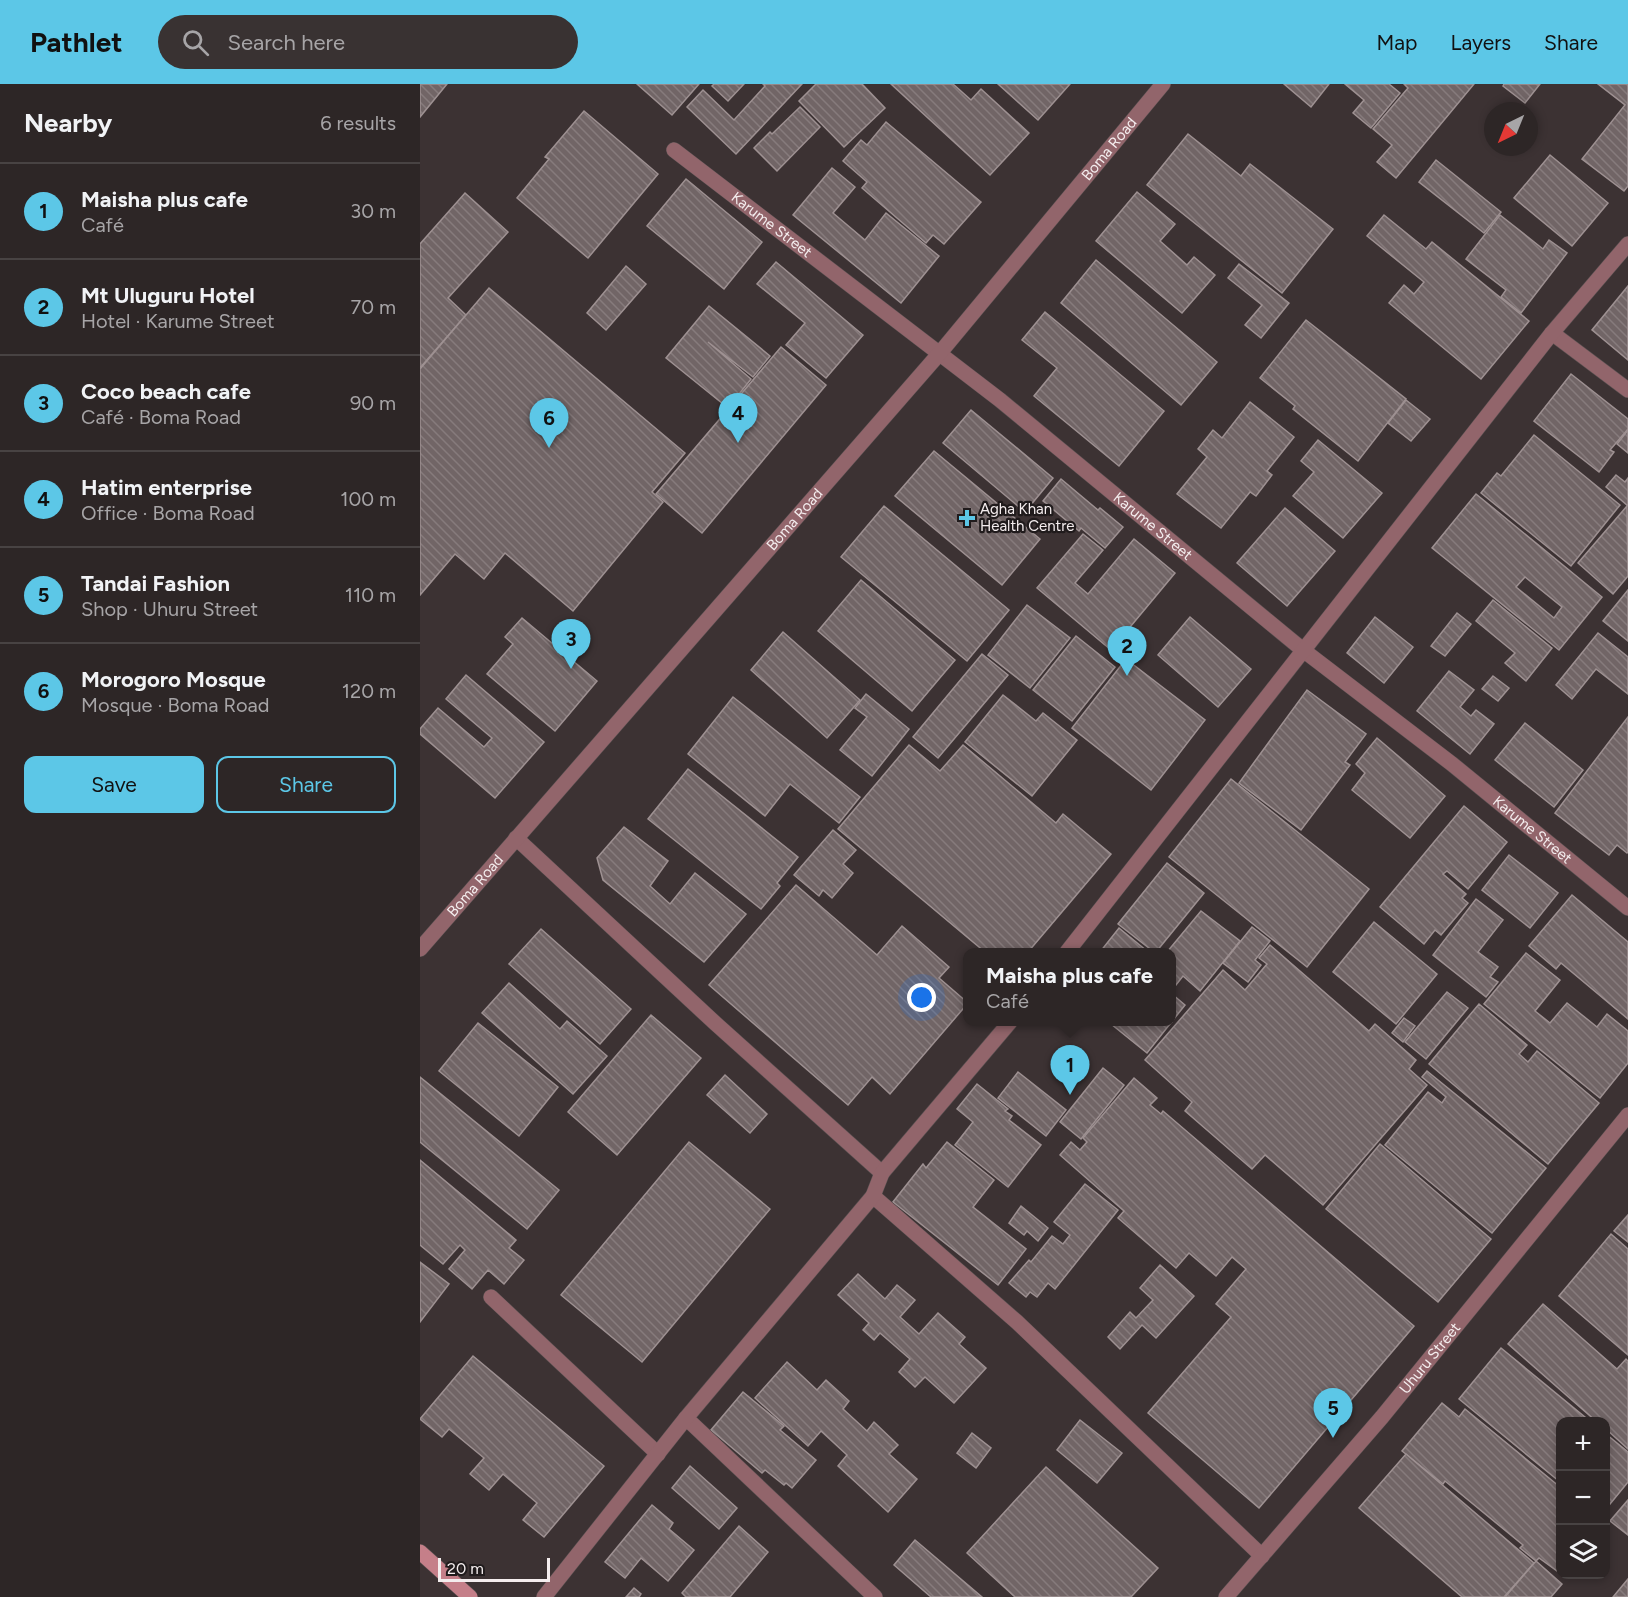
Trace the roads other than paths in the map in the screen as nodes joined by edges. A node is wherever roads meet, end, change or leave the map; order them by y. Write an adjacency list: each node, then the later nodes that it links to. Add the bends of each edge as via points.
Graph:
1 (1163, 84): 5 (street, Boma Road)
2 (674, 150): 5 (street, Karume Street)
3 (1628, 244): 4 (street)
4 (1552, 333): 6 (street); 7 (street)
5 (939, 354): 7 (street, Karume Street, via 1009,407); 8 (street, Boma Road)
6 (1628, 390)
7 (1303, 650): 9 (street, Karume Street, via 1452,764); 10 (street)
8 (516, 838): 11 (street, Boma Road); 14 (street)
9 (1628, 908)
10 (1069, 948)
11 (420, 949)
12 (1007, 1026): 14 (street)
13 (1628, 1115): 20 (street, Uhuru Street, via 1382,1417)
14 (882, 1173): 15 (street)
15 (873, 1196): 17 (street); 20 (street, via 1017,1322)
16 (491, 1297): 18 (street)
17 (686, 1418): 18 (street); 23 (street)
18 (658, 1454): 22 (street)
19 (420, 1552): 21 (main road)
20 (1262, 1556): 24 (street, Uhuru Street)
21 (470, 1597)
22 (544, 1597)
23 (875, 1597)
24 (1226, 1597)

